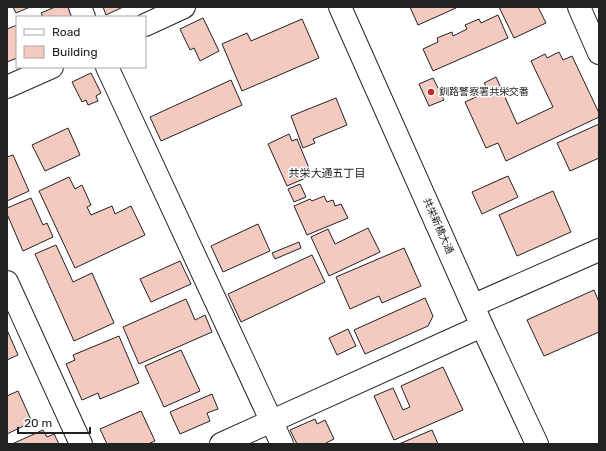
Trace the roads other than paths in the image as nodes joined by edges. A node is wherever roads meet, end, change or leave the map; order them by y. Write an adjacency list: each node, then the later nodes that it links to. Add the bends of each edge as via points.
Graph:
1 (184, 7): 4 (street)
2 (340, 7): 11 (street, 共栄新橋大通)
3 (579, 7): 5 (street)
4 (146, 25)
5 (599, 53)
6 (50, 68): 8 (street)
7 (107, 68): 13 (street)
8 (7, 87)
9 (599, 250): 11 (street)
10 (7, 282): 14 (street)
11 (474, 305): 12 (street, 共栄新橋大通)
12 (482, 326): 13 (street); 17 (street, 共栄新橋大通)
13 (272, 421): 15 (street); 16 (street)
14 (81, 444)
15 (221, 444)
16 (282, 444)
17 (537, 444)

